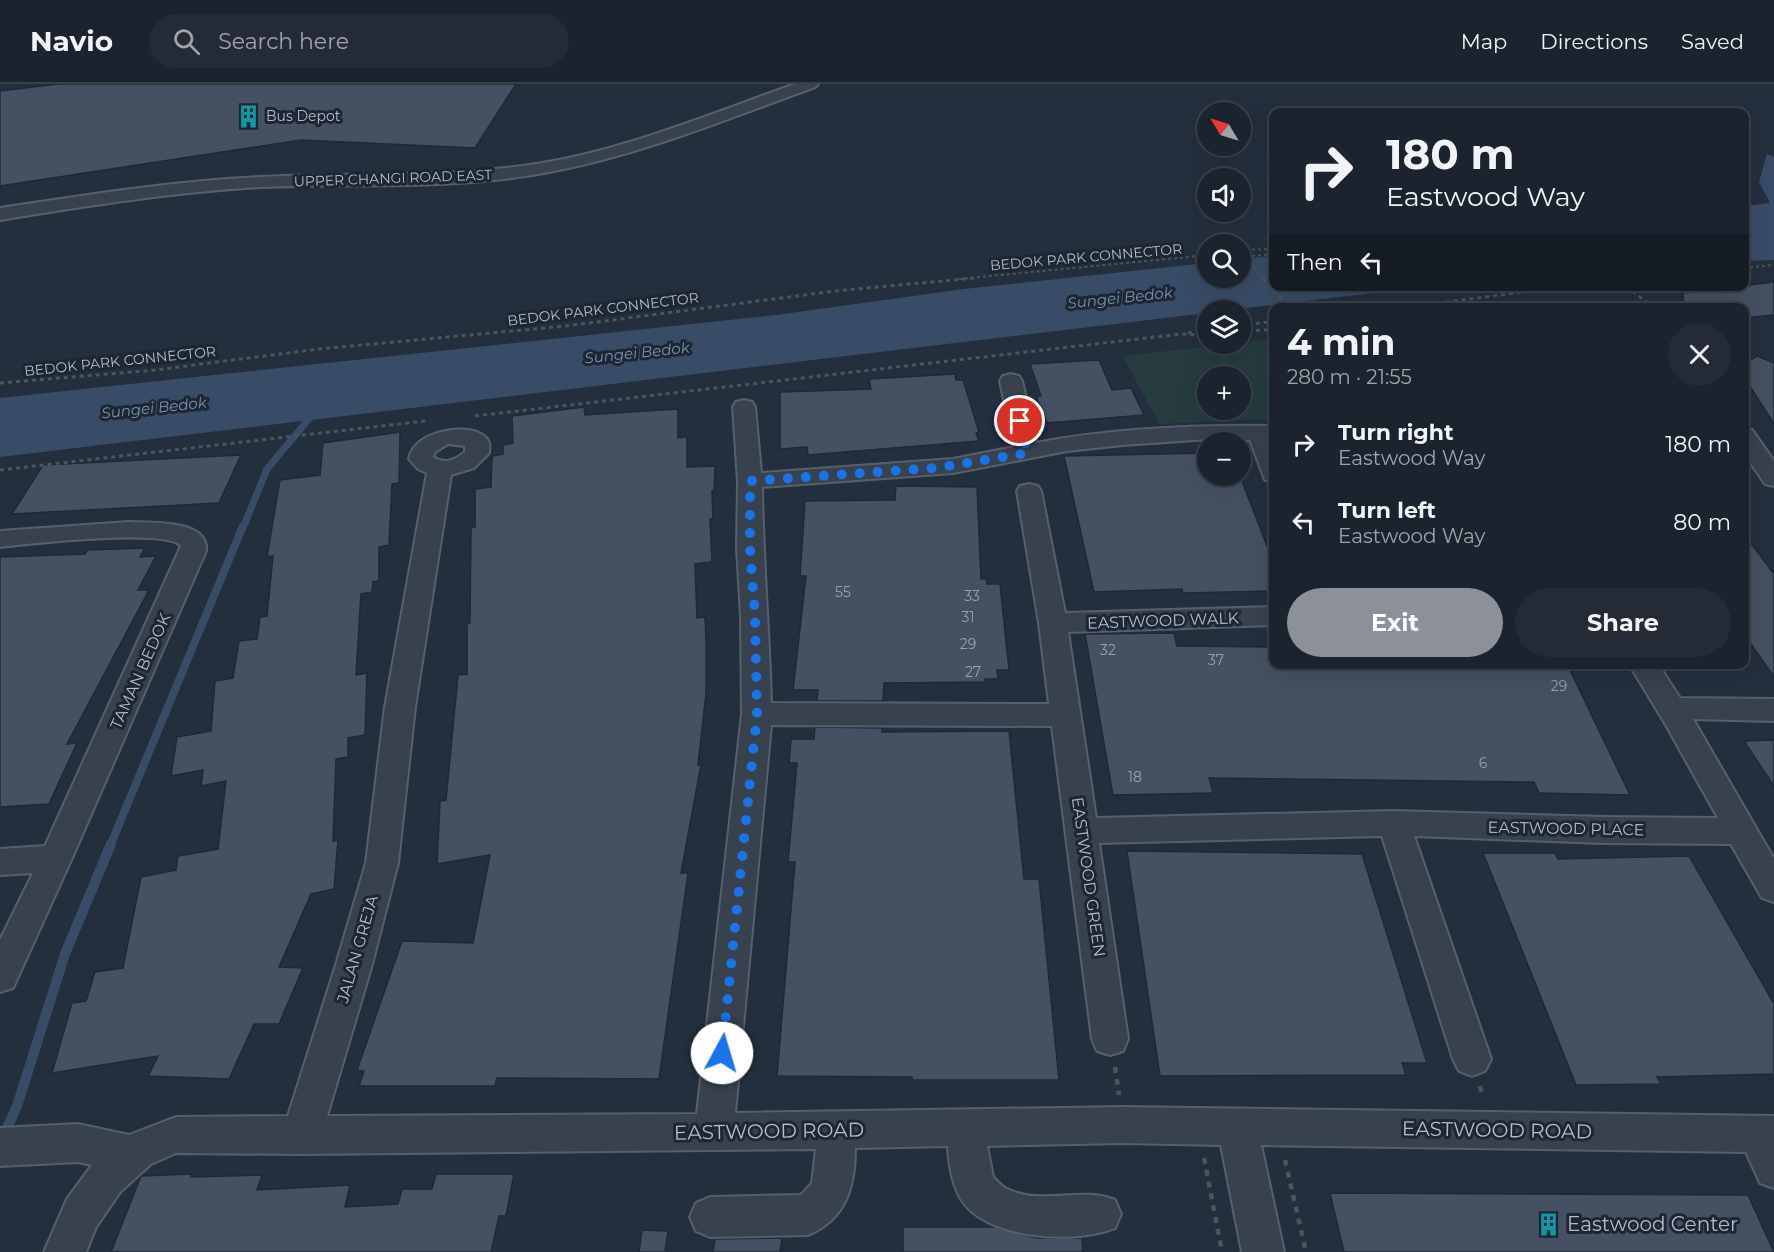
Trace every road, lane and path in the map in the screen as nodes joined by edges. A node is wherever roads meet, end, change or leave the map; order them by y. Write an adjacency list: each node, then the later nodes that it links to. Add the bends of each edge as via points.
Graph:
1 (810, 84): 2 (street, UPPER CHANGI ROAD EAST, via 658,139 538,169 479,177 208,186)
2 (0, 214)
3 (1269, 249): 4 (path)
4 (1251, 250)
5 (1269, 255): 6 (path)
6 (1251, 256)
7 (1197, 258): 24 (path, BEDOK PARK CONNECTOR, via 1052,268 567,326)
8 (1251, 264): 11 (path)
9 (1774, 265): 10 (path)
10 (1749, 268)
11 (1269, 285)
12 (1274, 291): 15 (path)
13 (1532, 291): 16 (path)
14 (1632, 291): 17 (path)
15 (1284, 303)
16 (1438, 303)
17 (1648, 303)
18 (1269, 322): 19 (path)
19 (1251, 324)
20 (1269, 329): 21 (path)
21 (1251, 331)
22 (1197, 333): 26 (path)
23 (1011, 381): 30 (street)
24 (0, 383)
25 (744, 407): 35 (street)
26 (464, 417)
27 (429, 421): 32 (path)
28 (1267, 433): 30 (street, via 1200,432 1123,438)
29 (1749, 442): 34 (street)
30 (1028, 453): 35 (street, via 936,468)
31 (440, 469): 60 (street, JALAN GREJA, via 400,707 382,863)
32 (0, 470)
33 (1749, 475): 34 (street)
34 (1773, 477)
35 (750, 481): 43 (street)
36 (1029, 491): 39 (street, EASTWOOD GREEN)
37 (0, 539): 48 (street, TAMAN BEDOK, via 153,530 184,535 194,544)
38 (1269, 616): 39 (street, EASTWOOD WALK)
39 (1053, 622): 44 (street, EASTWOOD GREEN)
40 (1646, 669): 41 (street)
41 (1673, 708): 42 (street); 47 (street)
42 (1774, 710)
43 (757, 714): 44 (street); 58 (street)
44 (1066, 715): 46 (street, EASTWOOD GREEN)
45 (1394, 823): 46 (street, EASTWOOD PLACE); 47 (street, EASTWOOD PLACE); 53 (street)
46 (1083, 831): 52 (street, EASTWOOD GREEN)
47 (1739, 831): 50 (street)
48 (56, 858): 49 (street); 51 (street, TAMAN BEDOK)
49 (0, 862)
50 (1774, 888)
51 (0, 977)
52 (1110, 1039)
53 (1472, 1059)
54 (1218, 1126): 55 (street, EASTWOOD ROAD); 56 (street, EASTWOOD ROAD); 67 (path); 68 (street)
55 (1278, 1126): 59 (street, EASTWOOD ROAD); 69 (path)
56 (967, 1128): 57 (street, EASTWOOD ROAD); 64 (street, via 971,1175 990,1203 1014,1214)
57 (836, 1130): 58 (street, EASTWOOD ROAD); 65 (street, via 832,1182 828,1198 819,1209 808,1215)
58 (714, 1132): 60 (street, EASTWOOD ROAD)
59 (1765, 1134): 63 (street, EASTWOOD ROAD)
60 (301, 1136): 62 (street, via 176,1135)
61 (12, 1146): 62 (street, via 78,1143)
62 (131, 1154): 66 (street, via 100,1185)
63 (1774, 1169)
64 (1101, 1214)
65 (710, 1217)
66 (65, 1252)
67 (1221, 1252)
68 (1263, 1252)
69 (1306, 1252)

